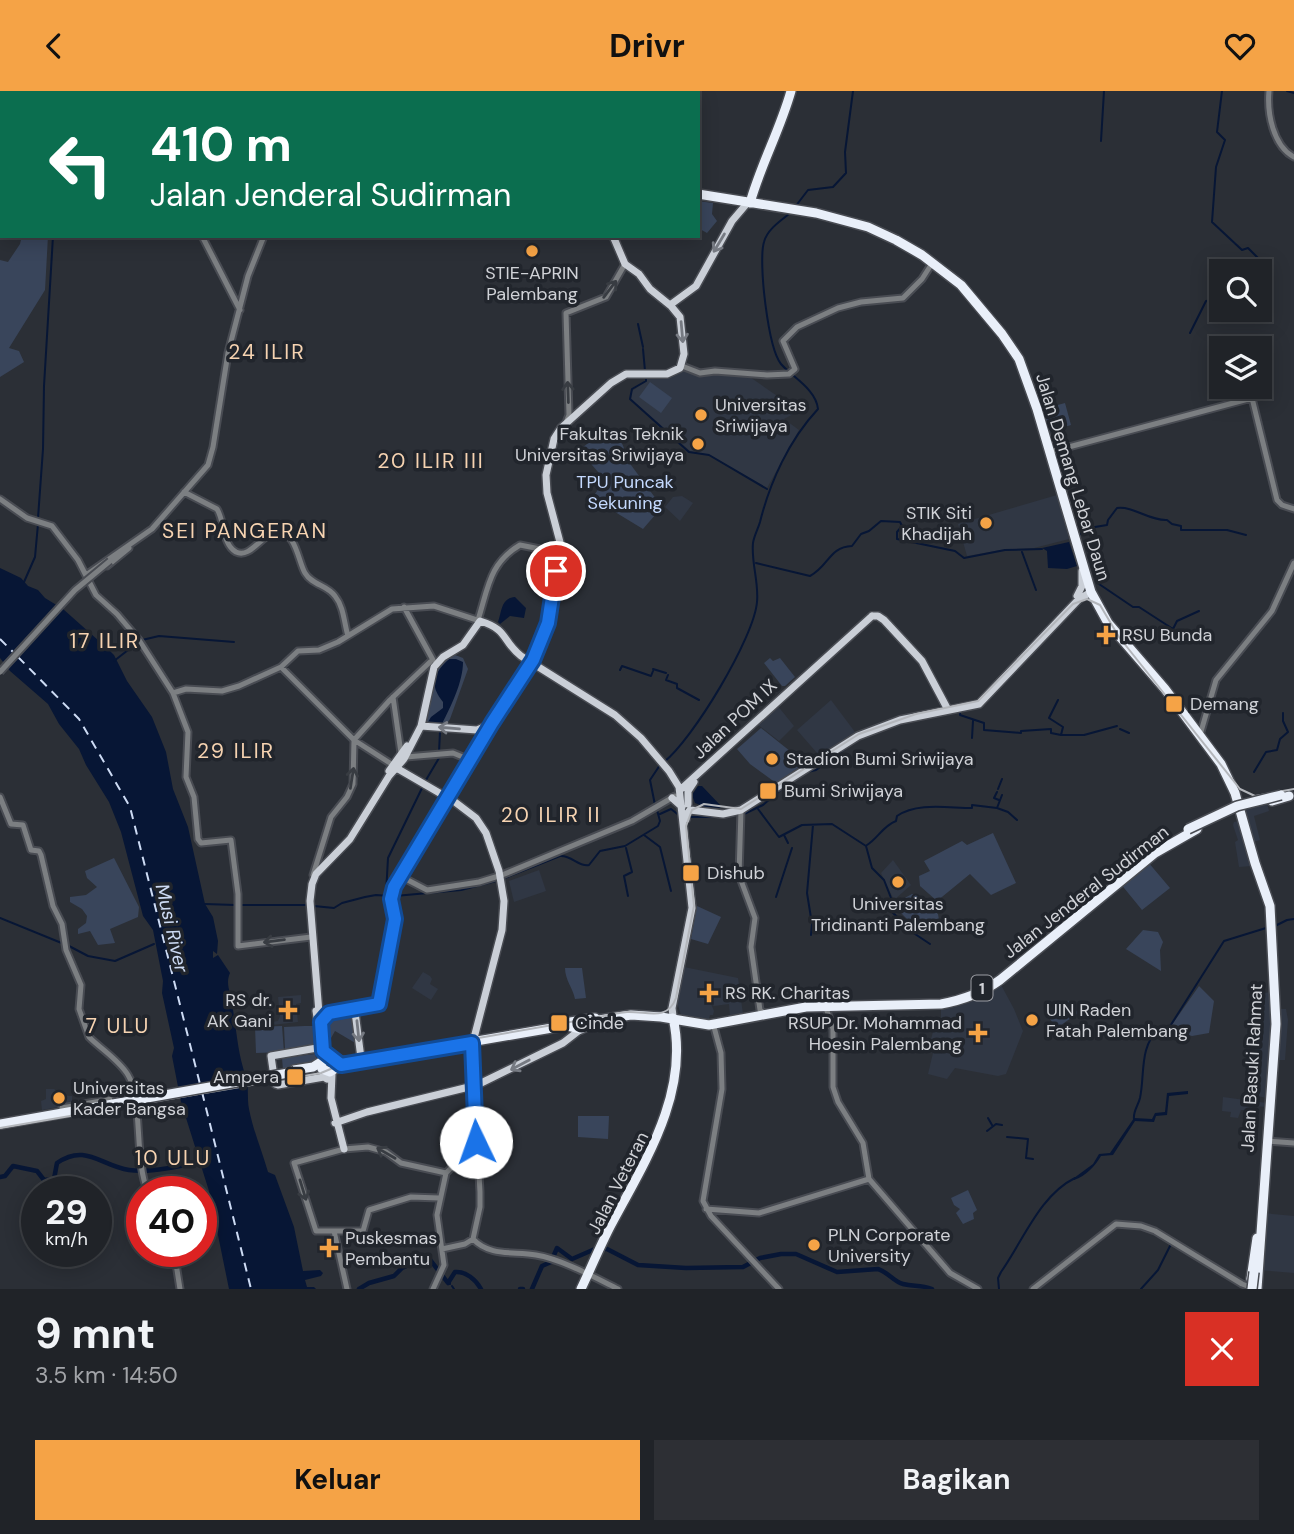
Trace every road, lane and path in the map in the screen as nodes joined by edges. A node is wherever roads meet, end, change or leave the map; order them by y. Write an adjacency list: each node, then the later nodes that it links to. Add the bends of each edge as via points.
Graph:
1 (791, 91): 5 (highway)
2 (1269, 91): 3 (street, via 1273,127 1284,150)
3 (1294, 157)
4 (700, 195): 5 (highway, Jalan Demang Lebar Daun)
5 (751, 199): 10 (highway, Jalan Demang Lebar Daun, via 868,227 909,247); 11 (main road, one-way to 11, via 732,221 696,286)
6 (203, 238): 12 (street)
7 (263, 238): 12 (street)
8 (613, 238): 9 (main road)
9 (625, 264): 11 (main road); 14 (street, one-way to 9, via 566,313 606,297)
10 (937, 268): 13 (street, via 904,298 848,305 797,327 783,341 794,369 791,372 775,376 704,373); 15 (highway, Jalan Demang Lebar Daun, via 970,296 1019,359)
11 (670, 305): 13 (main road, one-way to 13, via 682,323)
12 (240, 310): 16 (street, via 211,459)
13 (682, 366): 14 (main road, via 667,374 619,377)
14 (571, 419): 20 (main road, via 554,438 546,484)
15 (1051, 451): 18 (street, via 1252,398 1277,500); 22 (highway, Jalan Demang Lebar Daun); 24 (highway, Jalan Demang Lebar Daun)
16 (184, 492): 19 (street); 28 (street, via 216,509 229,545 238,553 246,553 272,533 287,534 309,579 335,596)
17 (0, 499): 23 (street, via 33,521 50,524)
18 (1294, 509)
19 (139, 539): 23 (street); 33 (street, bridge, via 75,590)
20 (560, 553): 27 (street, via 520,545 506,554 493,573); 30 (main road, via 548,623)
21 (1294, 563): 40 (street, via 1273,610 1216,680)
22 (1082, 571): 24 (highway, Jalan Demang Lebar Daun); 25 (main road)
23 (87, 578): 34 (street, via 96,595 140,642)
24 (1090, 593): 25 (main road); 32 (highway, Jalan Demang Lebar Daun, via 1105,623)
25 (1077, 600): 36 (main road, via 983,698 970,706)
26 (404, 607): 27 (street, via 441,607); 28 (street, via 384,613); 29 (street)
27 (479, 620): 29 (main road, via 463,645); 30 (main road, via 495,626 514,650)
28 (348, 636): 31 (street, via 322,649 298,652)
29 (431, 662): 35 (street); 38 (main road)
30 (533, 662): 37 (main road); 47 (main road, via 612,713)
31 (281, 667): 34 (street, via 228,690); 42 (street)
32 (1145, 669): 40 (highway, Jalan Demang Lebar Daun); 52 (highway, Jalan Demang Lebar Daun, via 1210,754)
33 (0, 673)
34 (173, 693): 68 (street, one-way to 34, via 238,946 231,840 199,841 194,795 186,778 188,732)
35 (392, 700): 42 (street); 45 (street)
36 (944, 709): 48 (main road, via 915,713 856,734); 50 (main road, Jalan POM IX, via 917,654 884,620 872,617)
37 (492, 723): 39 (main road); 41 (main road)
38 (421, 726): 39 (main road, one-way to 38); 45 (main road)
39 (477, 730): 41 (main road)
40 (1200, 735): 52 (highway, Jalan Demang Lebar Daun, via 1221,764)
41 (483, 737): 46 (main road)
42 (354, 740): 43 (street); 44 (street)
43 (363, 747): 44 (street); 45 (street)
44 (354, 753): 63 (street, one-way to 44, via 329,822 354,780)
45 (403, 756): 46 (street, via 458,754); 54 (main road, via 405,772); 63 (main road, via 350,839)
46 (470, 760): 54 (main road)
47 (664, 762): 49 (main road); 51 (main road)
48 (795, 773): 59 (main road, via 749,804); 60 (main road)
49 (676, 776): 50 (main road); 51 (main road)
50 (695, 779): 51 (main road, Jalan POM IX); 58 (main road, via 688,790)
51 (682, 792): 56 (street); 58 (main road)
52 (1233, 793): 57 (highway); 61 (highway)
53 (1288, 795): 57 (highway); 62 (highway, 1, bridge, via 1237,806)
54 (447, 797): 64 (street); 65 (main road, via 482,825)
55 (1, 801): 84 (street, via 11,824 22,824 31,850 41,855 53,906 80,981 79,1009 89,1037 130,1079)
56 (661, 803): 58 (main road); 65 (street)
57 (1244, 808): 61 (highway); 61 (highway); 85 (highway, Jalan Basuki Rahmat, via 1272,927)
58 (688, 812): 59 (main road); 67 (main road); 67 (main road)
59 (717, 812): 60 (main road)
60 (741, 812): 72 (street, via 738,875 755,918 751,947)
61 (1223, 813): 62 (highway)
62 (1187, 831): 69 (highway, Jalan Jenderal Sudirman / 1, via 1160,846 977,994 954,1001)
63 (321, 865): 66 (main road, via 312,881); 66 (main road, via 309,887)
64 (400, 876): 65 (street, via 427,890); 70 (street, via 391,896 395,919 379,1004)
65 (501, 876): 78 (main road, via 502,930)
66 (310, 905): 68 (main road); 68 (main road, via 307,921)
67 (693, 905): 74 (main road, via 675,1005); 74 (main road, via 672,1008)
68 (312, 937): 71 (main road); 75 (main road)
69 (824, 1005): 72 (highway, Jalan Jenderal Sudirman / 1); 96 (street, via 833,1035 833,1087 863,1143)
70 (348, 1009): 71 (main road); 81 (main road, one-way to 81, via 357,1016)
71 (323, 1013): 75 (main road); 82 (main road)
72 (763, 1013): 74 (highway, Jalan Jenderal Sudirman / 1, via 711,1022); 77 (highway, Jalan Jenderal Sudirman / 1)
73 (598, 1020): 74 (highway, Jalan Jenderal Sudirman / 1, via 637,1015); 76 (highway, Jalan Jenderal Sudirman / 1); 79 (main road)
74 (677, 1020): 76 (highway, Jalan Jenderal Sudirman / 1, via 632,1012); 77 (highway, Jalan Jenderal Sudirman / 1); 104 (highway, Jalan Veteran, via 677,1072 662,1132)
75 (317, 1023): 82 (main road)
76 (583, 1025): 78 (highway, Jalan Jenderal Sudirman / 1); 79 (main road)
77 (715, 1026): 98 (street, via 721,1105 703,1197)
78 (475, 1040): 81 (highway, Jalan Jenderal Sudirman / 1); 82 (highway, Jalan Jenderal Sudirman / 1); 83 (main road)
79 (549, 1050): 83 (main road, one-way to 83)
80 (294, 1054): 82 (main road); 82 (main road, via 275,1057 278,1083); 82 (main road, via 271,1056 278,1086)
81 (361, 1058): 82 (highway, Jalan Jenderal Sudirman / 1)
82 (326, 1067): 87 (highway, 1, bridge); 89 (main road)
83 (475, 1087): 89 (main road); 93 (street)
84 (134, 1095): 86 (street); 87 (street)
85 (1269, 1101): 90 (highway, Jalan Basuki Rahmat); 101 (highway, Jalan Basuki Rahmat)
86 (135, 1104): 87 (street); 95 (street)
87 (65, 1112): 88 (highway)
88 (3, 1122)
89 (336, 1122): 92 (main road)
90 (1267, 1141): 91 (street); 101 (highway, Jalan Basuki Rahmat)
91 (1294, 1143)
92 (343, 1149): 94 (street, one-way to 92, via 401,1163 374,1147); 99 (street, one-way to 99, via 294,1163 315,1231)
93 (477, 1157): 94 (street, via 458,1161); 100 (street, via 480,1207)
94 (446, 1173): 97 (street)
95 (145, 1176)
96 (869, 1179): 98 (street, via 759,1213); 112 (street, via 950,1273)
97 (439, 1198): 99 (street, via 419,1197 368,1210 363,1231); 102 (street)
98 (706, 1209): 111 (street)
99 (334, 1231): 107 (street)
100 (473, 1239): 102 (street); 104 (street, via 494,1251 534,1254)
101 (1258, 1239): 105 (highway)
102 (442, 1249): 108 (street, via 444,1265)
103 (177, 1267): 106 (street)
104 (589, 1276): 109 (highway, Jalan Veteran); 110 (street)
105 (1255, 1285): 113 (street, via 1155,1231 1116,1224)
106 (180, 1289)
107 (347, 1289)
108 (433, 1289)
109 (582, 1289)
110 (618, 1289)
111 (779, 1289)
112 (978, 1289)
113 (1032, 1289)

